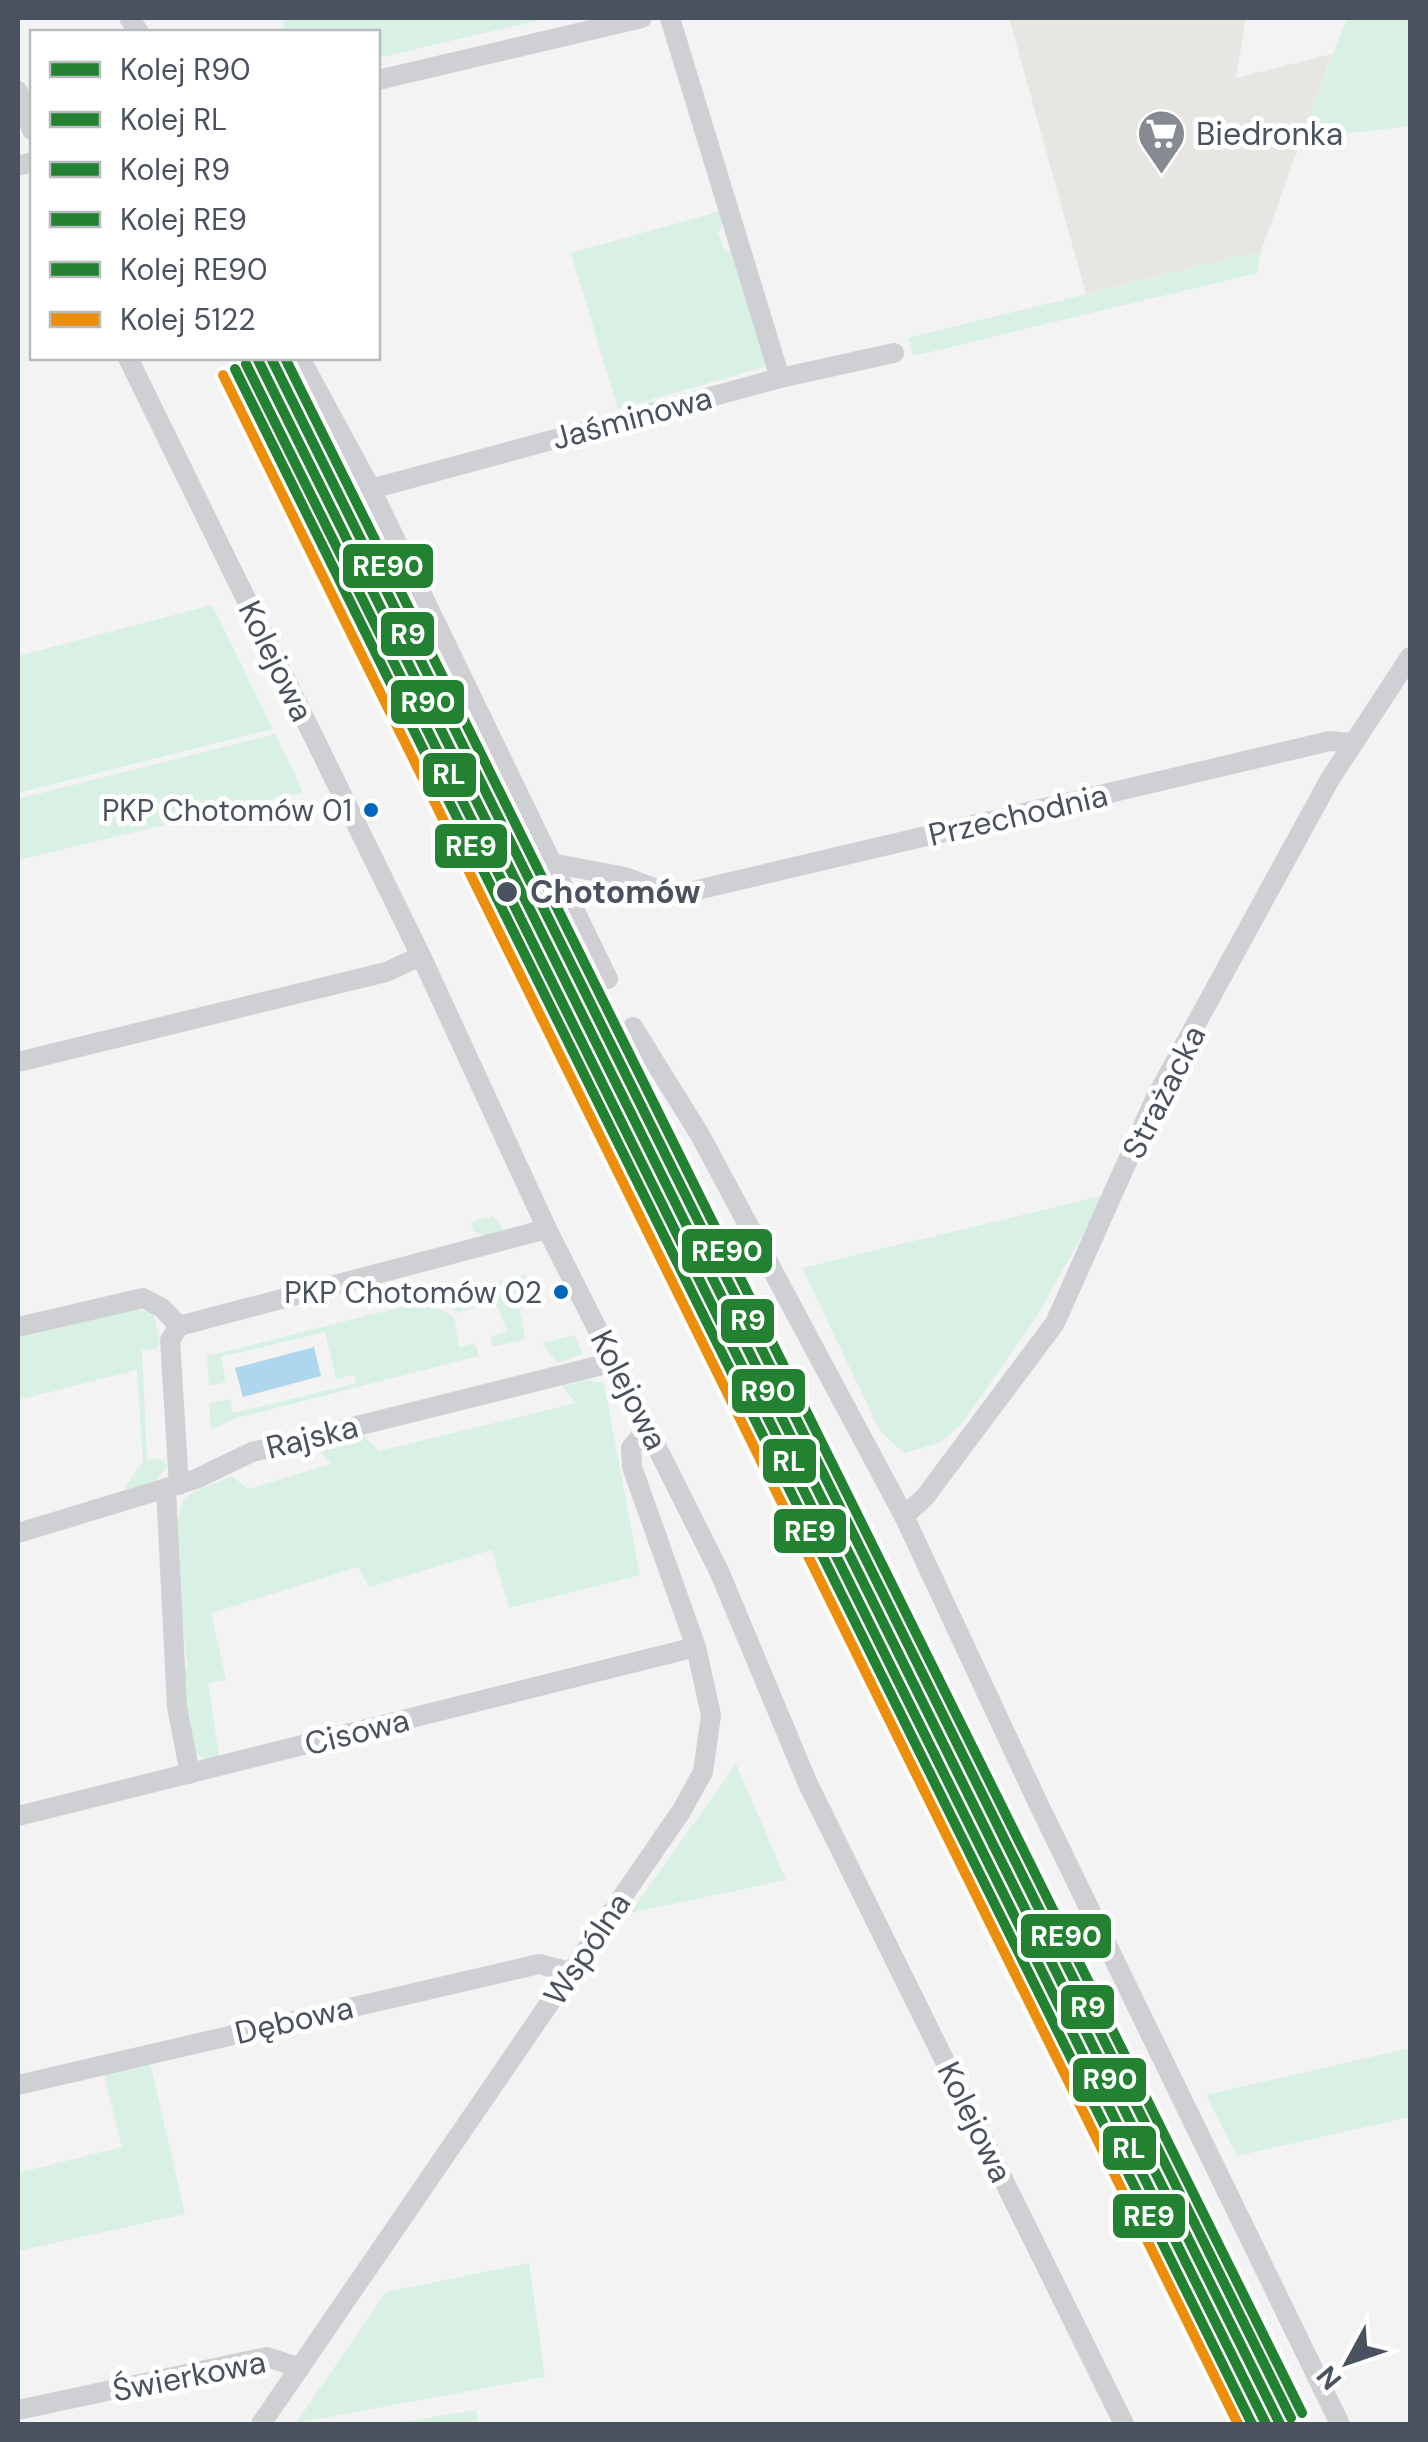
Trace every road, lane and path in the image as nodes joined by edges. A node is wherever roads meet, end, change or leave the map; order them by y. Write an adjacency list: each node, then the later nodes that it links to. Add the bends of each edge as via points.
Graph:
1 (642, 18): 3 (street)
2 (670, 18): 9 (street)
3 (380, 80)
4 (18, 91): 5 (street)
5 (30, 124)
6 (894, 353): 9 (street, Jaśminowa)
7 (129, 360): 14 (street, Kolejowa)
8 (301, 360): 10 (street)
9 (780, 378): 10 (street, Jaśminowa)
10 (372, 489): 13 (street)
11 (1410, 656): 12 (street, Strażacka)
12 (1352, 743): 13 (street, Przechodnia, via 1330,742 684,893); 24 (street, Strażacka, via 1156,1097 1055,1323)
13 (551, 862): 15 (street)
14 (421, 956): 17 (street, via 386,972); 18 (street, Kolejowa)
15 (608, 979)
16 (633, 1027): 24 (street, via 700,1135)
17 (18, 1062)
18 (546, 1229): 19 (street); 21 (street, Kolejowa)
19 (179, 1326): 20 (street, via 142,1298); 23 (street, via 170,1340)
20 (18, 1327)
21 (614, 1362): 22 (street, Kolejowa); 23 (street, Rajska, via 252,1452)
22 (648, 1427): 26 (street, Wspólna, via 631,1448 632,1468); 34 (street, Kolejowa, via 746,1632 808,1784)
23 (172, 1487): 25 (street, Rajska); 27 (street, via 177,1706)
24 (904, 1516): 35 (street)
25 (18, 1533)
26 (696, 1647): 27 (street, Cisowa); 29 (street, Wspólna, via 711,1716 703,1772)
27 (190, 1774): 28 (street, Cisowa)
28 (18, 1816)
29 (571, 1972): 30 (street, Dębowa, via 540,1964); 31 (street, Wspólna)
30 (18, 2085)
31 (300, 2368): 32 (street, Świerkowa, via 268,2358); 33 (street, Wspólna)
32 (18, 2410)
33 (261, 2424)
34 (1124, 2424)
35 (1340, 2424)

